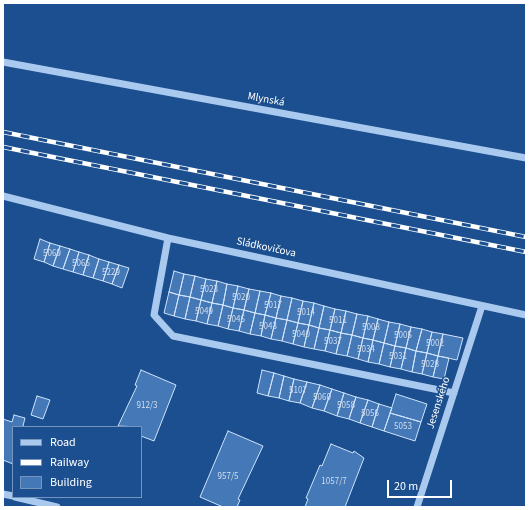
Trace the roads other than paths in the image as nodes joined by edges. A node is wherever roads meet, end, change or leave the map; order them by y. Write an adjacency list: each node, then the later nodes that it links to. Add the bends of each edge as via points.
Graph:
1 (3, 62): 2 (street, Mlynská)
2 (526, 158)
3 (3, 196): 4 (street, Sládkovičova)
4 (168, 238): 5 (street, Sládkovičova); 7 (street, via 154,315 172,336)
5 (482, 306): 6 (street, Sládkovičova); 7 (street, Jesenského)
6 (526, 315)
7 (454, 393): 10 (street, Jesenského)
8 (18, 498): 9 (street)
9 (57, 507)
10 (417, 507)

